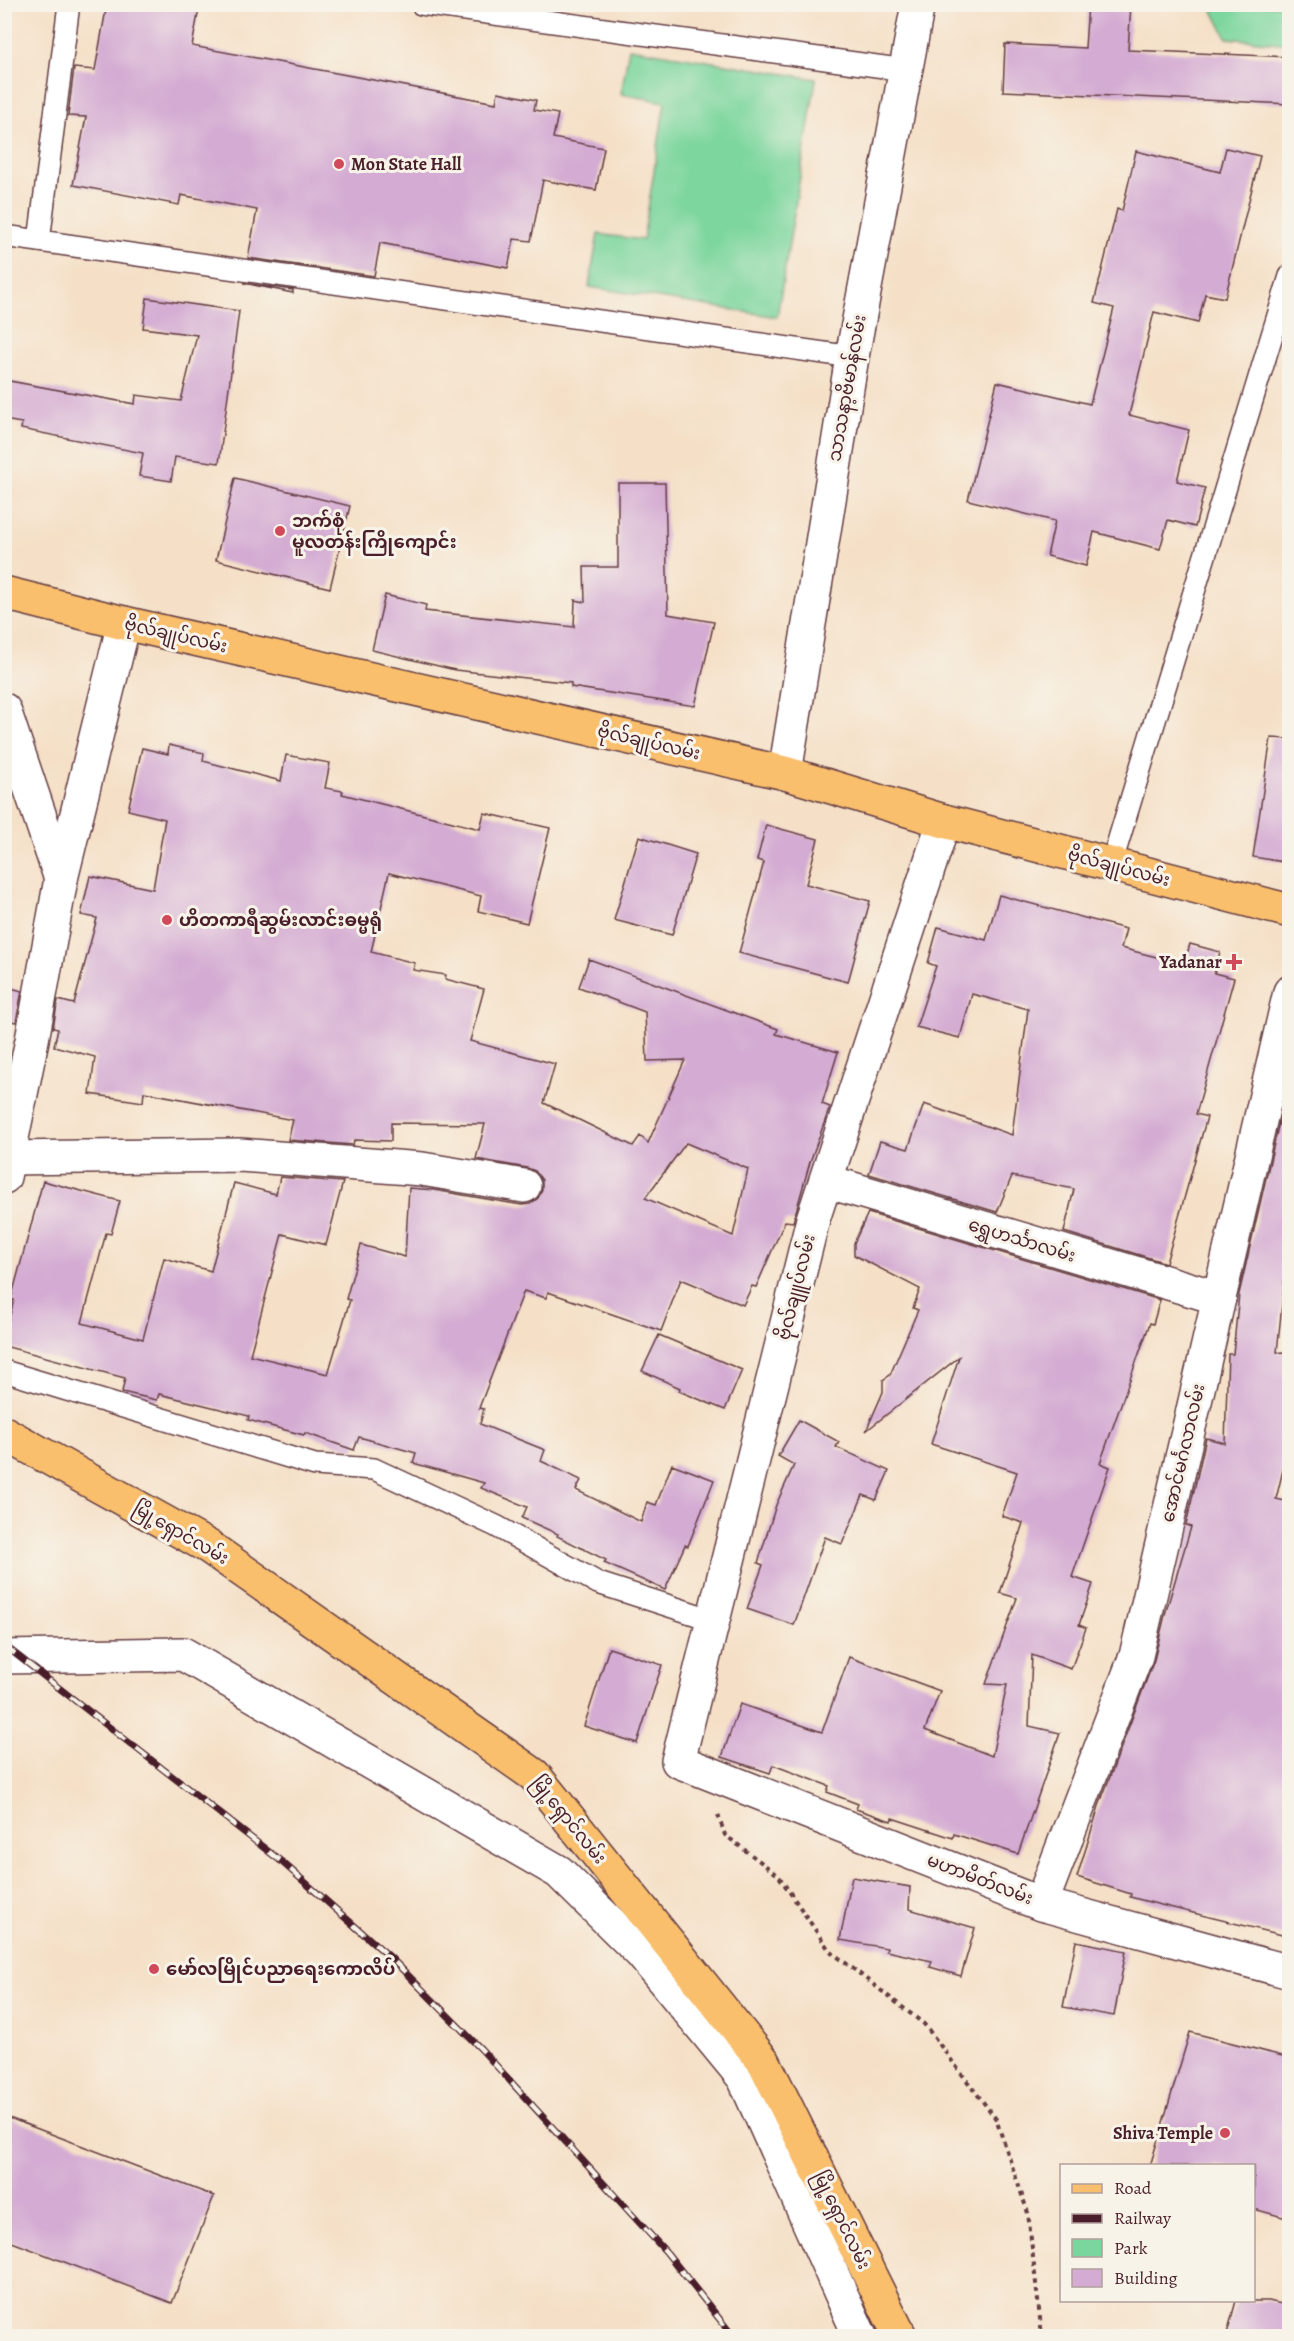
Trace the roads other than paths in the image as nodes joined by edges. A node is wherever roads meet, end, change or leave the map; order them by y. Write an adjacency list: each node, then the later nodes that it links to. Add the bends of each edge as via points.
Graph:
1 (69, 4): 6 (lane)
2 (421, 4): 4 (lane)
3 (918, 4): 4 (street, သာသနာ့ဗိမာန်လမ်း)
4 (906, 70): 8 (street, သာသနာ့ဗိမာန်လမ်း)
5 (4, 236): 6 (lane)
6 (39, 241): 8 (lane)
7 (1290, 276): 14 (lane)
8 (852, 357): 12 (street, သာသနာ့ဗိမာန်လမ်း)
9 (4, 593): 10 (main road, ဗိုလ်ချုပ်လမ်း)
10 (124, 623): 12 (main road, ဗိုလ်ချုပ်လမ်း); 15 (street)
11 (4, 710): 15 (street)
12 (785, 773): 13 (main road, ဗိုလ်ချုပ်လမ်း)
13 (944, 821): 14 (main road, ဗိုလ်ချုပ်လမ်း); 20 (street, ဗိုလ်ချူပ်လမ်း)
14 (1112, 865): 16 (main road, ဗိုလ်ချုပ်လမ်း)
15 (61, 879): 18 (street)
16 (1290, 911)
17 (1290, 992): 22 (street, အောင်မင်္ဂလာလမ်း)
18 (18, 1038): 19 (street)
19 (6, 1168): 21 (street, via 240,1155 422,1169)
20 (826, 1181): 22 (street, ရွှေဟင်္သာလမ်း); 25 (street, ဗိုလ်ချူပ်လမ်း, via 813,1219)
21 (524, 1186)
22 (1219, 1298): 28 (street, အောင်မင်္ဂလာလမ်း, via 1136,1656)
23 (4, 1371): 25 (lane, via 315,1465 374,1469 496,1526 598,1583)
24 (4, 1433): 31 (main road, မြို့ရှောင်လမ်း, via 209,1547 534,1775 764,2062)
25 (713, 1620): 27 (street, ဗိုလ်ချူပ်လမ်း)
26 (4, 1657): 30 (street, via 183,1654 559,1872 642,1954 744,2078)
27 (678, 1761): 28 (street, မဟာမိတ်လမ်း)
28 (1041, 1904): 29 (street, မဟာမိတ်လမ်း)
29 (1290, 1972)
30 (860, 2337)
31 (900, 2337)

